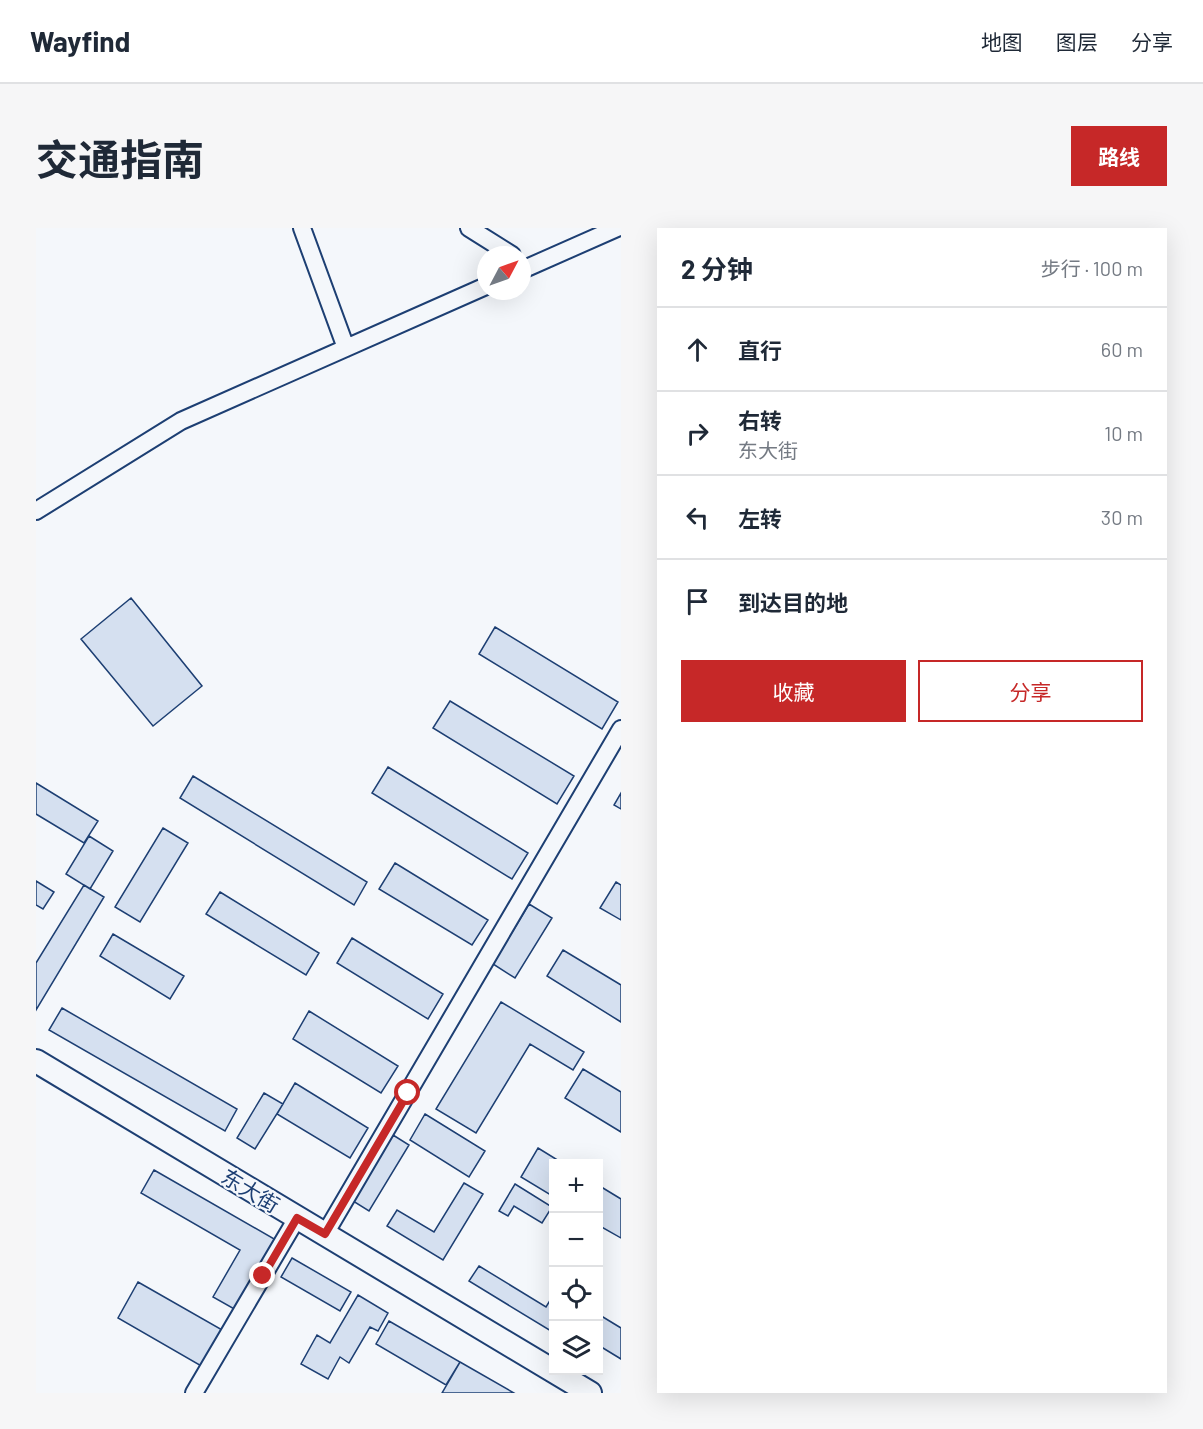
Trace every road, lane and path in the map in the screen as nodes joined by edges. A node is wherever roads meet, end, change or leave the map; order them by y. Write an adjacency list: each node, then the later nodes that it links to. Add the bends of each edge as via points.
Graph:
1 (302, 228): 7 (street)
2 (469, 228): 4 (street)
3 (617, 228): 5 (street)
4 (498, 246)
5 (531, 264)
6 (477, 290): 7 (street)
7 (346, 348): 8 (street, via 181,421)
8 (36, 511)
9 (621, 729): 12 (street)
10 (36, 1061): 11 (street, 东大街)
11 (297, 1218): 12 (street, 东大街); 13 (street)
12 (325, 1234): 14 (street, 东大街)
13 (194, 1393)
14 (590, 1393)

